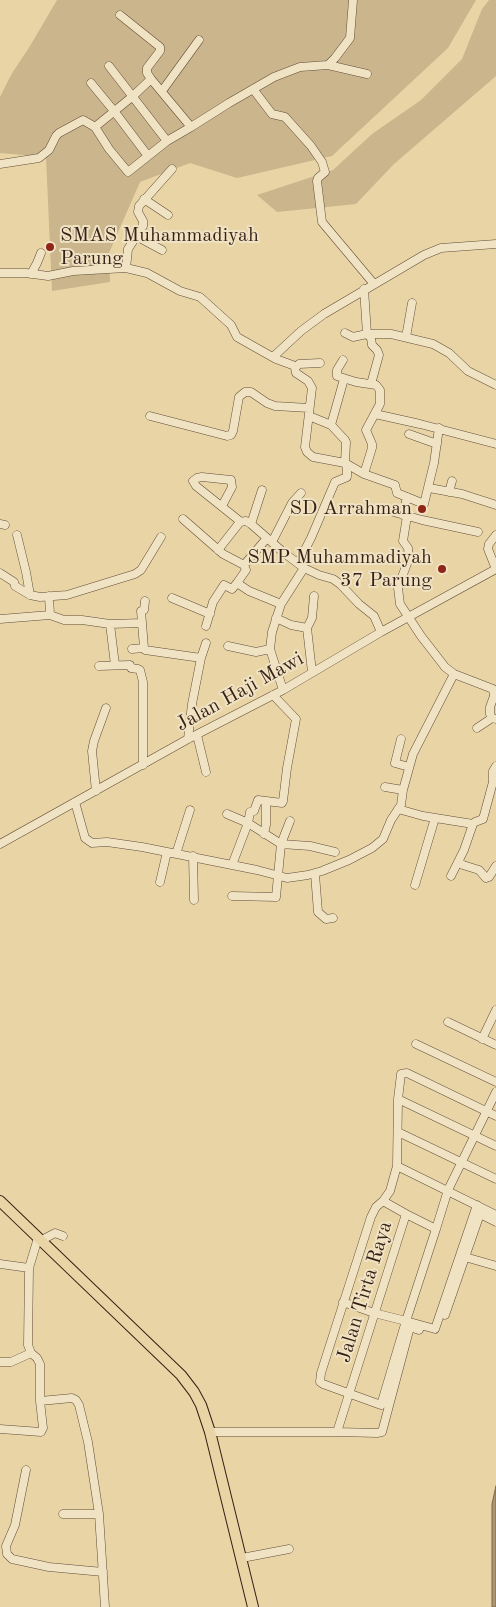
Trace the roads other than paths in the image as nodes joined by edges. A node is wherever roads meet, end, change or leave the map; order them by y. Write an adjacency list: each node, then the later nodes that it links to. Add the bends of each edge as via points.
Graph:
1 (352, 0): 4 (street, via 350,38)
2 (120, 15): 7 (street, via 160,46 160,51 147,68)
3 (199, 40): 10 (street)
4 (328, 65): 6 (street); 9 (street, via 300,67)
5 (109, 66): 11 (street)
6 (367, 74)
7 (151, 79): 10 (street); 11 (street)
8 (90, 83): 12 (street)
9 (254, 89): 14 (street); 28 (street, via 272,114 285,117 322,162 325,172 317,181 322,222)
10 (162, 90): 14 (street)
11 (133, 96): 12 (street); 15 (street)
12 (114, 111): 13 (street); 16 (street)
13 (95, 127): 16 (street, via 128,172); 17 (street, via 80,121 56,136 49,150 40,158)
14 (191, 127): 15 (street)
15 (168, 141): 16 (street)
16 (148, 156)
17 (0, 164)
18 (172, 169): 19 (street)
19 (144, 199): 20 (street); 21 (street, via 138,210 143,226)
20 (168, 215)
21 (136, 236): 23 (street); 25 (street, via 126,252)
22 (496, 244): 28 (street, via 436,250)
23 (162, 250)
24 (41, 253): 27 (street)
25 (126, 268): 27 (street, via 48,276); 34 (street, via 147,273 180,291 200,297 231,324 237,337)
26 (0, 273): 27 (street)
27 (31, 274)
28 (374, 284): 29 (street)
29 (364, 289): 32 (street); 34 (street, via 309,324)
30 (412, 303): 33 (street)
31 (345, 333): 32 (street, via 353,337)
32 (367, 334): 33 (street); 39 (street, via 379,355)
33 (406, 337): 40 (street, via 442,348 468,371)
34 (273, 357): 37 (street)
35 (344, 360): 38 (street, via 336,374)
36 (320, 363): 37 (street)
37 (295, 366): 41 (street, via 296,374 312,388)
38 (344, 379): 39 (street); 44 (street)
39 (371, 384): 42 (street, via 380,390)
40 (496, 385)
41 (309, 412): 43 (street, via 275,406 251,392 242,393 233,431 227,436); 44 (street); 49 (street, via 307,452 313,457)
42 (376, 414): 45 (street); 50 (street, via 366,429 372,448)
43 (150, 416)
44 (331, 425): 49 (street, via 346,442)
45 (439, 428): 47 (street); 48 (street)
46 (409, 434): 47 (street)
47 (437, 444): 52 (street)
48 (496, 444)
49 (345, 463): 50 (street); 73 (street, via 347,477 335,482)
50 (364, 474): 56 (street, via 394,485 396,493)
51 (452, 481): 54 (street)
52 (429, 488): 54 (street); 57 (street)
53 (262, 490): 65 (street)
54 (449, 492): 59 (street)
55 (301, 493): 70 (street)
56 (407, 497): 57 (street); 61 (street)
57 (424, 504): 63 (street)
58 (222, 506): 58 (street, via 232,481 197,478 194,481 196,486); 64 (street)
59 (496, 506)
60 (390, 511): 61 (street)
61 (405, 515): 63 (street); 86 (street, via 403,540 409,558 398,588 400,604)
62 (184, 519): 71 (street)
63 (422, 520): 66 (street)
64 (241, 522): 65 (street); 71 (street)
65 (251, 524): 70 (street)
66 (478, 532)
67 (17, 535): 77 (street)
68 (496, 535): 74 (street, via 488,547)
69 (161, 537): 78 (street, via 141,570 135,574 85,591)
70 (270, 540): 72 (street); 73 (street)
71 (218, 550): 72 (street)
72 (244, 565): 76 (street, via 246,570)
73 (301, 565): 82 (street); 92 (street, via 333,578 374,616)
74 (496, 569): 86 (street, Jalan Haji Mawi)
75 (0, 573): 77 (street)
76 (237, 582): 82 (street, via 249,591); 83 (street, via 232,589 224,585 213,602)
77 (30, 595): 78 (street)
78 (49, 596): 84 (street)
79 (314, 596): 91 (street, via 312,618)
80 (172, 598): 83 (street)
81 (145, 601): 88 (street, via 141,611)
82 (281, 604): 85 (street)
83 (210, 614): 90 (street)
84 (50, 615): 87 (street); 89 (street, via 64,620)
85 (276, 618): 91 (street); 97 (street)
86 (408, 618): 92 (street, Jalan Haji Mawi); 102 (street, via 434,654)
87 (0, 619)
88 (142, 623): 89 (street); 95 (street)
89 (110, 624): 99 (street)
90 (206, 626)
91 (307, 628): 101 (street)
92 (381, 632): 101 (street, Jalan Haji Mawi)
93 (206, 642): 98 (street)
94 (228, 646): 97 (street, via 256,652)
95 (144, 648): 96 (street); 98 (street)
96 (132, 649)
97 (270, 649): 103 (street)
98 (201, 658): 110 (street)
99 (115, 665): 100 (street); 111 (street, via 138,668 143,682)
100 (99, 666)
101 (312, 672): 103 (street, Jalan Haji Mawi)
102 (454, 674): 106 (street, via 493,689 490,710); 113 (street)
103 (283, 690): 104 (street, Jalan Haji Mawi)
104 (272, 695): 108 (street, Jalan Haji Mawi); 118 (street, via 296,719 296,723 283,801)
105 (106, 708): 117 (street, via 92,751)
106 (494, 719): 107 (street)
107 (476, 728)
108 (197, 735): 110 (street, Jalan Haji Mawi); 114 (street)
109 (402, 738): 113 (street, via 395,763)
110 (188, 739): 111 (street, Jalan Haji Mawi)
111 (143, 765): 117 (street, Jalan Haji Mawi)
112 (496, 766): 126 (street, via 483,819)
113 (409, 767): 116 (street)
114 (206, 772)
115 (386, 787): 116 (street)
116 (403, 790): 120 (street)
117 (96, 791): 119 (street, Jalan Haji Mawi)
118 (266, 800): 125 (street, via 258,800 254,811 250,812); 127 (street)
119 (75, 802): 128 (street, Jalan Haji Mawi); 130 (street, via 87,841)
120 (398, 809): 123 (street); 137 (street, via 377,845)
121 (190, 810): 132 (street)
122 (227, 814): 125 (street)
123 (435, 818): 126 (street); 141 (street)
124 (290, 821): 129 (street)
125 (248, 823): 127 (street); 135 (street)
126 (473, 824): 134 (street)
127 (264, 834): 129 (street)
128 (0, 844)
129 (281, 844): 131 (street); 138 (street)
130 (167, 852): 132 (street); 140 (street)
131 (335, 852)
132 (176, 854): 133 (street)
133 (193, 856): 135 (street); 143 (street)
134 (458, 862): 136 (street, via 479,870 486,878); 139 (street)
135 (232, 865): 138 (street)
136 (496, 866)
137 (315, 874): 138 (street, via 292,878); 144 (street, via 318,912 326,919)
138 (277, 876): 142 (street, via 275,898)
139 (450, 876)
140 (160, 882)
141 (415, 884)
142 (232, 896)
143 (194, 900)
144 (333, 918)
145 (496, 1010): 147 (street)
146 (448, 1022): 147 (street)
147 (482, 1039): 149 (street)
148 (416, 1044): 150 (street)
149 (496, 1045)
150 (496, 1082)
151 (496, 1092): 153 (street)
152 (398, 1099): 153 (street, via 400,1076 406,1073); 155 (street); 156 (street)
153 (487, 1112): 154 (street); 156 (street)
154 (496, 1116)
155 (398, 1132): 158 (street); 159 (street)
156 (474, 1136): 157 (street); 158 (street)
157 (496, 1146)
158 (462, 1163): 160 (street); 161 (street)
159 (397, 1166): 161 (street); 163 (street)
160 (496, 1179)
161 (448, 1190): 164 (street); 168 (street)
162 (0, 1201): 170 (main road)
163 (383, 1201): 165 (street); 175 (street, via 373,1211)
164 (477, 1205): 166 (street); 177 (street, via 435,1329)
165 (406, 1214): 168 (street, Jalan Tirta Raya); 176 (street, Jalan Tirta Raya)
166 (496, 1215)
167 (496, 1222): 171 (street, via 480,1214)
168 (436, 1229): 177 (street)
169 (63, 1236): 170 (street, via 55,1233)
170 (39, 1240): 174 (street); 183 (main road, via 181,1375 201,1405)
171 (465, 1257): 173 (street); 184 (street, via 440,1332 435,1334 410,1327 382,1432)
172 (0, 1264): 174 (street)
173 (496, 1266)
174 (29, 1268): 178 (street, via 27,1339)
175 (343, 1302): 176 (street); 180 (street, via 320,1379 323,1384)
176 (374, 1313): 177 (street); 180 (street, Jalan Tirta Raya)
177 (406, 1321): 180 (street, via 381,1405)
178 (31, 1353): 179 (street, via 11,1362); 181 (street, via 40,1364)
179 (0, 1362)
180 (350, 1394): 184 (street, Jalan Tirta Raya)
181 (40, 1401): 182 (street, via 41,1432); 187 (street, via 72,1398 78,1402)
182 (0, 1429)
183 (210, 1432): 184 (street); 189 (main road)
184 (337, 1432)
185 (26, 1470): 190 (street, via 15,1524 6,1546 7,1554 49,1566)
186 (63, 1514): 187 (street)
187 (99, 1514): 190 (street)
188 (289, 1549): 189 (street)
189 (242, 1558): 192 (main road)
190 (103, 1572): 191 (street)
191 (105, 1607)
192 (253, 1607)

